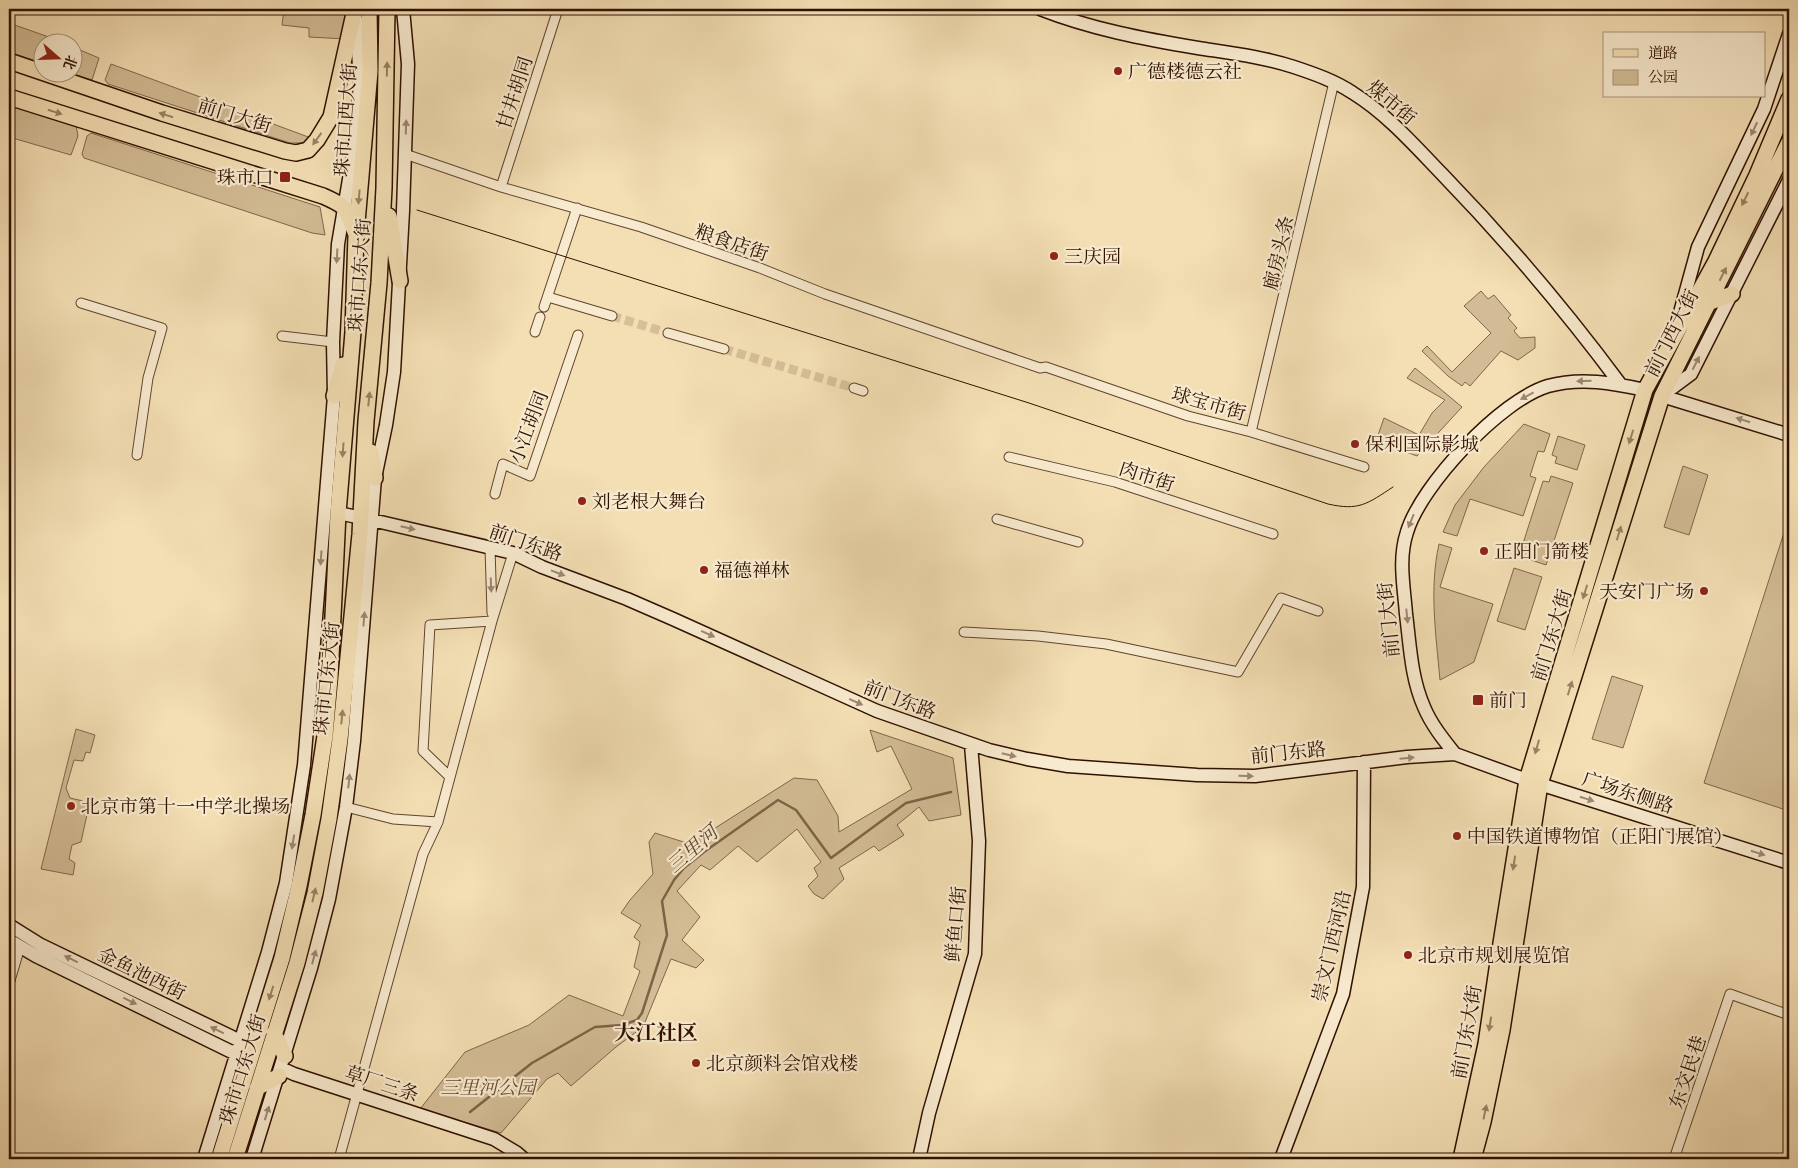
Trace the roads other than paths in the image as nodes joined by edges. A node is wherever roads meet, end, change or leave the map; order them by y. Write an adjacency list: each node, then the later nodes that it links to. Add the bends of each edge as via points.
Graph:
1 (355, 9): 8 (main road, 前门大街, one-way to 8, via 331,118 308,150 296,153 162,113); 9 (main road); 18 (street, 珠市口西大街, via 360,82 356,138)
2 (369, 9): 9 (main road, 珠市口西大街)
3 (403, 9): 14 (street, one-way to 3, via 408,64)
4 (558, 9): 16 (street, 甘井胡同)
5 (1040, 9): 10 (street, 煤市街, via 1117,34 1281,63)
6 (388, 14): 17 (main road, 珠市口西大街, one-way to 6)
7 (1789, 34): 35 (street, 前门西大街, one-way to 35, via 1764,109 1698,247)
8 (9, 61)
9 (370, 72): 20 (main road, 珠市口西大街, one-way to 20)
10 (1334, 82): 38 (street, 煤市街, via 1391,120 1465,198 1569,317); 43 (street, 廊房头条)
11 (9, 97): 18 (main road, one-way to 18, via 322,196)
12 (1789, 99): 35 (main road, 前门西大街, one-way to 35, via 1716,261)
13 (1789, 142): 24 (main road, 前门西大街, one-way to 13)
14 (405, 154): 16 (street, 粮食店街); 21 (street, 珠市口东大街)
15 (1789, 180): 22 (street, 前门西大街)
16 (501, 187): 19 (street, 粮食店街)
17 (384, 188): 21 (main road); 42 (main road, 珠市口东大街, one-way to 17, via 380,282)
18 (345, 208): 20 (main road); 34 (street, 珠市口东大街, one-way to 34, via 338,244)
19 (577, 208): 23 (street); 37 (street, 粮食店街, via 752,265 825,294 1040,368)
20 (356, 234): 29 (main road, 珠市口东大街)
21 (400, 281): 48 (street, 珠市口东大街, via 394,372)
22 (1732, 294): 24 (main road); 41 (street, 前门西大街, one-way to 22, via 1690,374)
23 (548, 296): 26 (street); 27 (street)
24 (1708, 303): 41 (main road, 前门西大街)
25 (81, 304): 45 (street, via 162,328 148,378)
26 (544, 308)
27 (612, 316)
28 (540, 317): 30 (street)
29 (352, 332): 40 (main road); 50 (main road, 珠市口东大街, one-way to 50)
30 (535, 332)
31 (668, 333): 36 (street)
32 (578, 335): 49 (street, 小江胡同, via 530,476 503,464)
33 (282, 336): 34 (street)
34 (333, 342): 40 (street, 珠市口东大街)
35 (1671, 344): 39 (main road, 前门西大街)
36 (724, 349)
37 (1046, 367): 43 (street, 球宝市街, via 1188,416)
38 (1621, 385): 39 (street); 63 (street, 前门大街, one-way to 63, via 1578,382 1547,387 1527,395 1478,434 1436,479 1416,508 1407,531 1402,560 1410,650 1418,692 1427,714)
39 (1645, 390): 41 (main road); 66 (main road, 前门东大街, one-way to 66)
40 (334, 396): 76 (street, 珠市口东大街, one-way to 76, via 312,683 298,811 286,883)
41 (1662, 396): 44 (street, one-way to 41); 66 (main road, 前门东大街, one-way to 41)
42 (366, 421): 48 (main road); 51 (main road, 珠市口东大街)
43 (1251, 432): 47 (street, 球宝市街)
44 (1789, 435)
45 (137, 455)
46 (1009, 457): 53 (street, 肉市街, via 1115,482)
47 (1364, 467)
48 (375, 478): 51 (street, 珠市口东大街)
49 (495, 494)
50 (338, 513): 51 (street, 前门东路); 57 (main road, 珠市口东大街)
51 (366, 518): 55 (street, 前门东路, one-way to 55); 58 (main road, 珠市口东大街); 67 (street, 珠市口东大街, one-way to 51, via 354,741)
52 (997, 519): 54 (street)
53 (1273, 534)
54 (1078, 542)
55 (490, 548): 56 (street, 前门东路); 60 (street, one-way to 60)
56 (513, 553): 60 (street); 62 (street, 前门东路, one-way to 62, via 673,618 877,712)
57 (336, 558): 58 (main road); 74 (main road, 珠市口东大街, one-way to 74, via 325,736 313,815 300,886)
58 (357, 562): 75 (main road, 珠市口东大街, one-way to 58, via 315,893 329,819)
59 (1318, 610): 61 (street, via 1281,598 1238,672 1106,644)
60 (492, 622): 65 (street); 65 (street, via 430,625 423,751)
61 (964, 632)
62 (971, 745): 64 (street, 前门东路, one-way to 64, via 1068,766 1197,775 1255,776); 88 (street, 鲜鱼口街, via 979,841 975,954)
63 (1455, 754): 64 (street, 前门东路, one-way to 63); 66 (street, 广场东侧路)
64 (1364, 762): 89 (street, 崇文门西河沿, via 1364,887 1343,994)
65 (450, 777): 68 (street)
66 (1534, 782): 69 (street, 广场东侧路, one-way to 69); 90 (main road, 前门东大街, one-way to 90, via 1498,962 1486,1044); 91 (main road, 前门东大街, one-way to 66, via 1502,1030)
67 (346, 807): 68 (street, via 392,819); 78 (street, 珠市口东大街, one-way to 67, via 329,899)
68 (438, 822): 81 (street, via 423,854)
69 (1789, 863)
70 (9, 925): 76 (street, 金鱼池西街, one-way to 70, via 41,945)
71 (14, 943): 72 (street); 77 (street, 金鱼池西街, one-way to 77)
72 (9, 984)
73 (1789, 1015): 92 (street, 东交民巷, via 1730,994)
74 (259, 1031): 76 (street, via 246,1042); 79 (main road, 珠市口东大街)
75 (274, 1033): 78 (main road); 80 (main road, 珠市口东大街)
76 (240, 1041): 77 (street, 珠市口东大街)
77 (236, 1054): 79 (street); 82 (street, 珠市口东大街)
78 (281, 1067): 80 (main road); 81 (street, 草厂三条); 85 (street, 珠市口东大街, one-way to 78)
79 (246, 1072): 83 (main road, 珠市口东大街)
80 (257, 1088): 84 (main road, 珠市口东大街)
81 (357, 1094): 86 (street); 87 (street, 草厂三条, via 494,1139)
82 (204, 1159)
83 (219, 1159)
84 (235, 1159)
85 (252, 1159)
86 (339, 1159)
87 (524, 1159)
88 (918, 1159)
89 (1281, 1159)
90 (1461, 1159)
91 (1473, 1159)
92 (1674, 1159)

